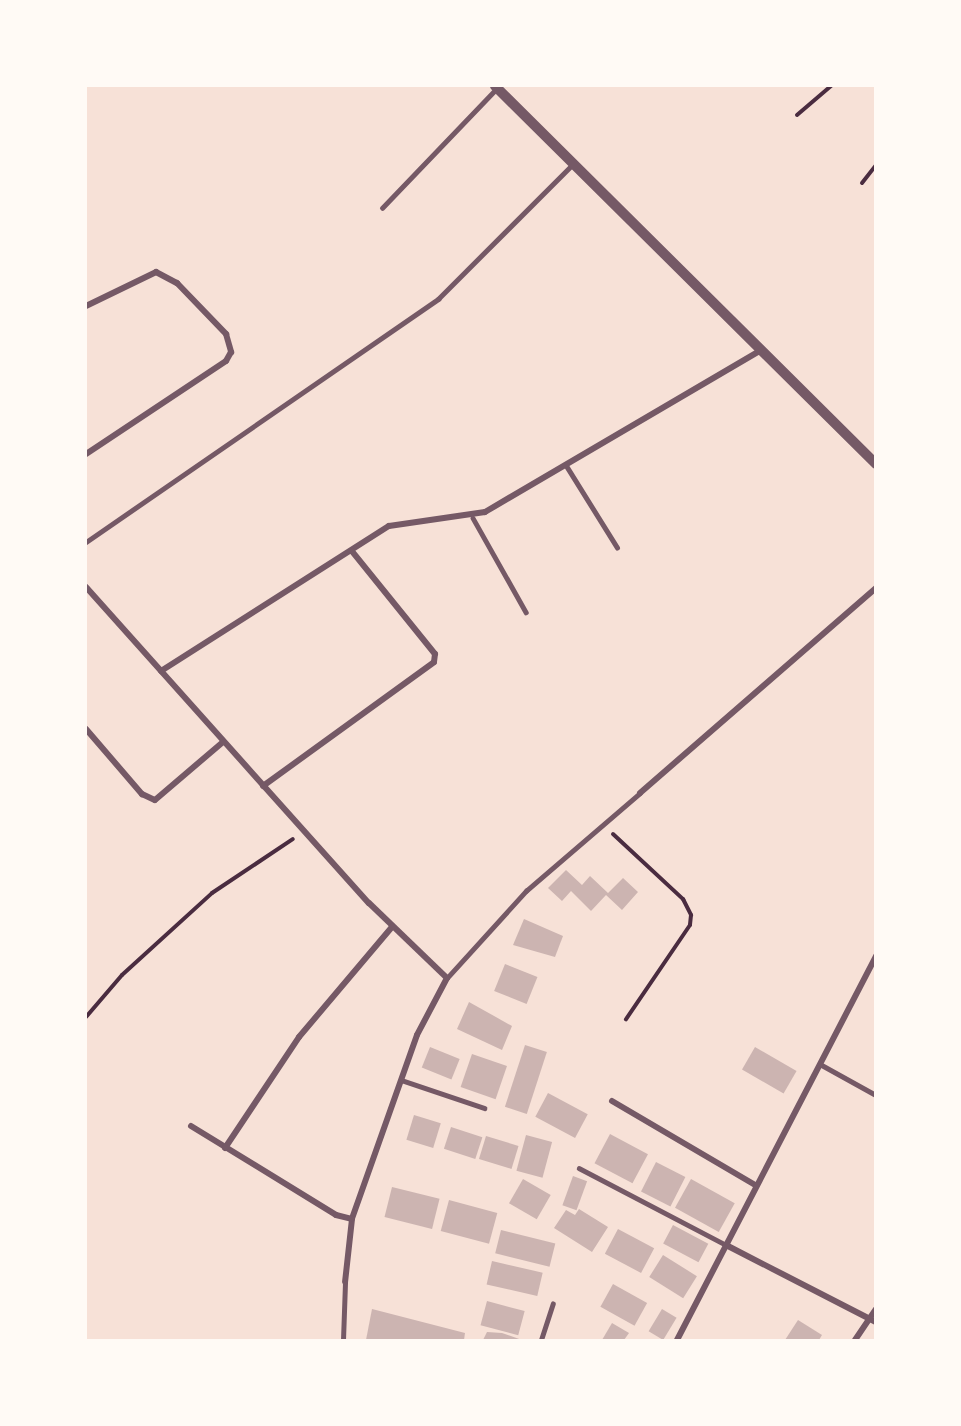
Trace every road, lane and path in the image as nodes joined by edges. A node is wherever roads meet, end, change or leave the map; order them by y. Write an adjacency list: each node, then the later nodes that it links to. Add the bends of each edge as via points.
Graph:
1 (498, 86): 4 (street); 7 (lane)
2 (831, 86): 3 (path)
3 (797, 115)
4 (573, 164): 9 (street); 14 (lane, via 438,299)
5 (876, 165): 6 (path)
6 (862, 183)
7 (382, 208)
8 (86, 306): 10 (street, via 156,272 177,283 226,334 231,352 226,361)
9 (761, 350): 11 (street); 12 (street)
10 (86, 454)
11 (876, 464)
12 (566, 465): 13 (street); 15 (lane)
13 (472, 518): 16 (street, via 401,521); 19 (lane)
14 (86, 542)
15 (617, 547)
16 (352, 551): 20 (street); 23 (street, via 435,654 434,662)
17 (86, 587): 20 (street)
18 (876, 588): 24 (street)
19 (526, 612)
20 (161, 671): 22 (street)
21 (86, 729): 22 (street, via 142,794 155,800)
22 (223, 742): 23 (street)
23 (263, 786): 26 (street)
24 (640, 793): 25 (lane)
25 (603, 825): 29 (lane, via 510,907); 31 (path, via 683,899 691,915 690,925)
26 (304, 832): 27 (street); 30 (path, via 212,893 122,975)
27 (392, 927): 29 (street); 38 (street, via 299,1037)
28 (876, 956): 32 (street)
29 (447, 978): 33 (street, via 426,1013)
30 (86, 1017)
31 (626, 1019)
32 (820, 1064): 34 (lane); 40 (street)
33 (402, 1080): 36 (lane); 41 (street)
34 (876, 1095)
35 (612, 1101): 40 (street)
36 (484, 1108)
37 (190, 1126): 38 (street)
38 (225, 1148): 41 (street, via 336,1215)
39 (579, 1168): 42 (lane)
40 (755, 1185): 42 (street)
41 (352, 1219): 43 (street)
42 (726, 1245): 46 (street); 49 (street)
43 (345, 1282): 47 (lane)
44 (554, 1304): 48 (lane)
45 (876, 1308): 46 (street)
46 (873, 1319): 50 (street)
47 (343, 1341)
48 (541, 1341)
49 (677, 1341)
50 (855, 1341)

